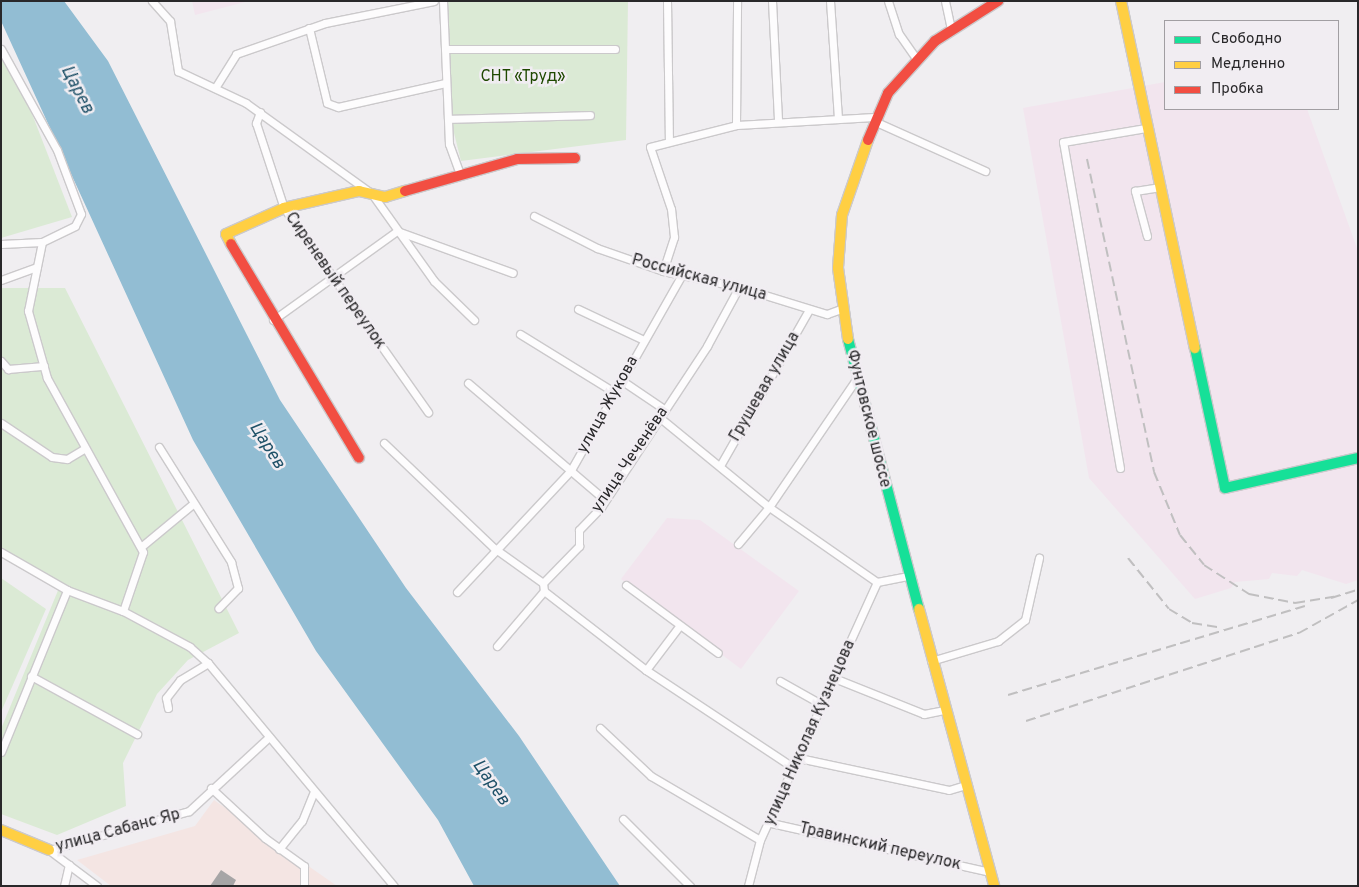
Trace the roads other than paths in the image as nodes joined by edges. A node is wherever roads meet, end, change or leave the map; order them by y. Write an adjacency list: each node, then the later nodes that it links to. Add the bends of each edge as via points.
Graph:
1 (152, 1): 19 (street, via 170,21 178,72)
2 (434, 1): 12 (street)
3 (444, 1): 15 (street)
4 (667, 1): 28 (street)
5 (737, 1): 26 (street)
6 (772, 1): 25 (street)
7 (830, 1): 22 (street)
8 (888, 1): 17 (street, via 899,34)
9 (944, 1): 13 (street)
10 (998, 1): 13 (street, Фунтовское шоссе)
11 (1121, 1): 27 (street)
12 (309, 28): 18 (street, via 327,103 338,107); 19 (street, via 236,54)
13 (951, 30): 17 (street, Фунтовское шоссе)
14 (1, 49): 38 (street, via 57,150 81,214 75,226)
15 (445, 49): 16 (street); 18 (street)
16 (616, 49)
17 (916, 58): 24 (street, Фунтовское шоссе)
18 (445, 83): 23 (street)
19 (215, 88): 20 (street)
20 (260, 112): 33 (street); 34 (street, Сиреневый переулок, via 256,123)
21 (590, 115): 23 (street)
22 (838, 118): 24 (street); 25 (street)
23 (448, 119): 31 (street, via 449,144)
24 (874, 119): 30 (street); 48 (street, Фунтовское шоссе, via 842,215 838,268)
25 (778, 120): 26 (street)
26 (736, 125): 28 (street)
27 (1146, 128): 32 (street); 70 (street, via 1063,142)
28 (669, 141): 41 (street, via 650,147 671,209 674,237)
29 (575, 158): 31 (street, via 517,159)
30 (985, 171)
31 (460, 174): 33 (street, via 386,197)
32 (1159, 187): 37 (street, via 1135,191); 68 (street, via 1225,488)
33 (372, 194): 34 (street, via 359,192); 36 (street)
34 (284, 208): 44 (street, Сиреневый переулок); 50 (street, via 226,234)
35 (534, 216): 41 (street, Российская улица, via 596,248)
36 (397, 231): 42 (street); 44 (street); 51 (street, via 434,281)
37 (1147, 236)
38 (42, 242): 39 (street); 40 (street)
39 (1, 244)
40 (37, 267): 45 (street); 55 (street, via 28,311)
41 (663, 272): 43 (street, Российская улица)
42 (513, 273)
43 (683, 273): 46 (street, Российская улица); 53 (street, улица Жукова)
44 (330, 276): 50 (street); 61 (street, Сиреневый переулок)
45 (1, 280)
46 (739, 287): 49 (street, Российская улица); 60 (street, улица Чеченёва)
47 (578, 309): 53 (street)
48 (841, 309): 49 (street, Российская улица, via 827,314); 56 (street, Фунтовское шоссе)
49 (809, 310): 69 (street, Грушевая улица)
50 (273, 320): 67 (street)
51 (474, 320)
52 (520, 334): 59 (street)
53 (644, 340): 57 (street, улица Жукова)
54 (1, 361): 55 (street, via 8,369)
55 (44, 366): 66 (street)
56 (857, 378): 74 (street); 80 (street, Фунтовское шоссе)
57 (621, 380): 59 (street, улица Жукова); 60 (street)
58 (468, 383): 71 (street)
59 (614, 392): 71 (street, улица Жукова, via 598,429)
60 (664, 409): 62 (street, улица Чеченёва)
61 (428, 412)
62 (659, 417): 69 (street); 72 (street, улица Чеченёва)
63 (1, 423): 66 (street, via 52,457 67,459)
64 (384, 443): 77 (street)
65 (159, 447): 73 (street)
66 (86, 448): 76 (street)
67 (359, 458)
68 (1358, 458)
69 (721, 464): 74 (street)
70 (1120, 468)
71 (571, 470): 72 (street); 77 (street, улица Жукова)
72 (605, 500): 82 (street, улица Чеченёва, via 579,530 579,546)
73 (194, 503): 76 (street); 87 (street, via 231,562 238,588)
74 (770, 508): 75 (street); 81 (street)
75 (738, 544)
76 (142, 546): 88 (street, via 140,563)
77 (494, 548): 82 (street); 86 (street, улица Жукова)
78 (1, 552): 84 (street)
79 (1039, 558): 92 (street, via 1025,620 998,641)
80 (908, 576): 81 (street); 92 (street, Фунтовское шоссе)
81 (877, 582): 96 (street, улица Николая Кузнецова)
82 (543, 583): 85 (street)
83 (626, 585): 89 (street)
84 (66, 590): 88 (street); 95 (street)
85 (544, 591): 90 (street); 94 (street)
86 (457, 592)
87 (219, 608)
88 (123, 611): 93 (street, via 190,647)
89 (680, 625): 91 (street); 94 (street)
90 (497, 646)
91 (718, 652)
92 (931, 661): 100 (street, Фунтовское шоссе)
93 (208, 663): 99 (street, via 180,680 166,698); 103 (street, via 244,701)
94 (646, 670): 106 (street)
95 (31, 676): 102 (street); 104 (street)
96 (834, 678): 98 (street, улица Николая Кузнецова); 100 (street, via 924,714)
97 (780, 681): 98 (street)
98 (821, 704): 105 (street, улица Николая Кузнецова)
99 (168, 708)
100 (944, 710): 107 (street, Фунтовское шоссе)
101 (600, 728): 113 (street, via 650,776)
102 (137, 734)
103 (269, 737): 108 (street, улица Сабанс Яр); 109 (street)
104 (1, 752)
105 (799, 758): 106 (street, улица Николая Кузнецова); 107 (street, via 949,790)
106 (794, 768): 111 (street, улица Николая Кузнецова)
107 (965, 785): 117 (street, Фунтовское шоссе)
108 (211, 788): 114 (street); 115 (street, улица Сабанс Яр, via 182,814)
109 (314, 792): 114 (street, via 302,821); 121 (street)
110 (623, 819): 122 (street)
111 (771, 823): 113 (street, улица Николая Кузнецова); 117 (street, Травинский переулок)
112 (1, 830): 115 (street, улица Сабанс Яр)
113 (760, 840): 123 (street, улица Николая Кузнецова)
114 (279, 848): 120 (street, via 304,866)
115 (49, 850): 116 (street)
116 (69, 865): 118 (street); 119 (street)
117 (990, 872): 124 (street, Фунтовское шоссе)
118 (64, 886)
119 (97, 886)
120 (304, 886)
121 (394, 886)
122 (690, 886)
123 (748, 886)
124 (994, 886)

